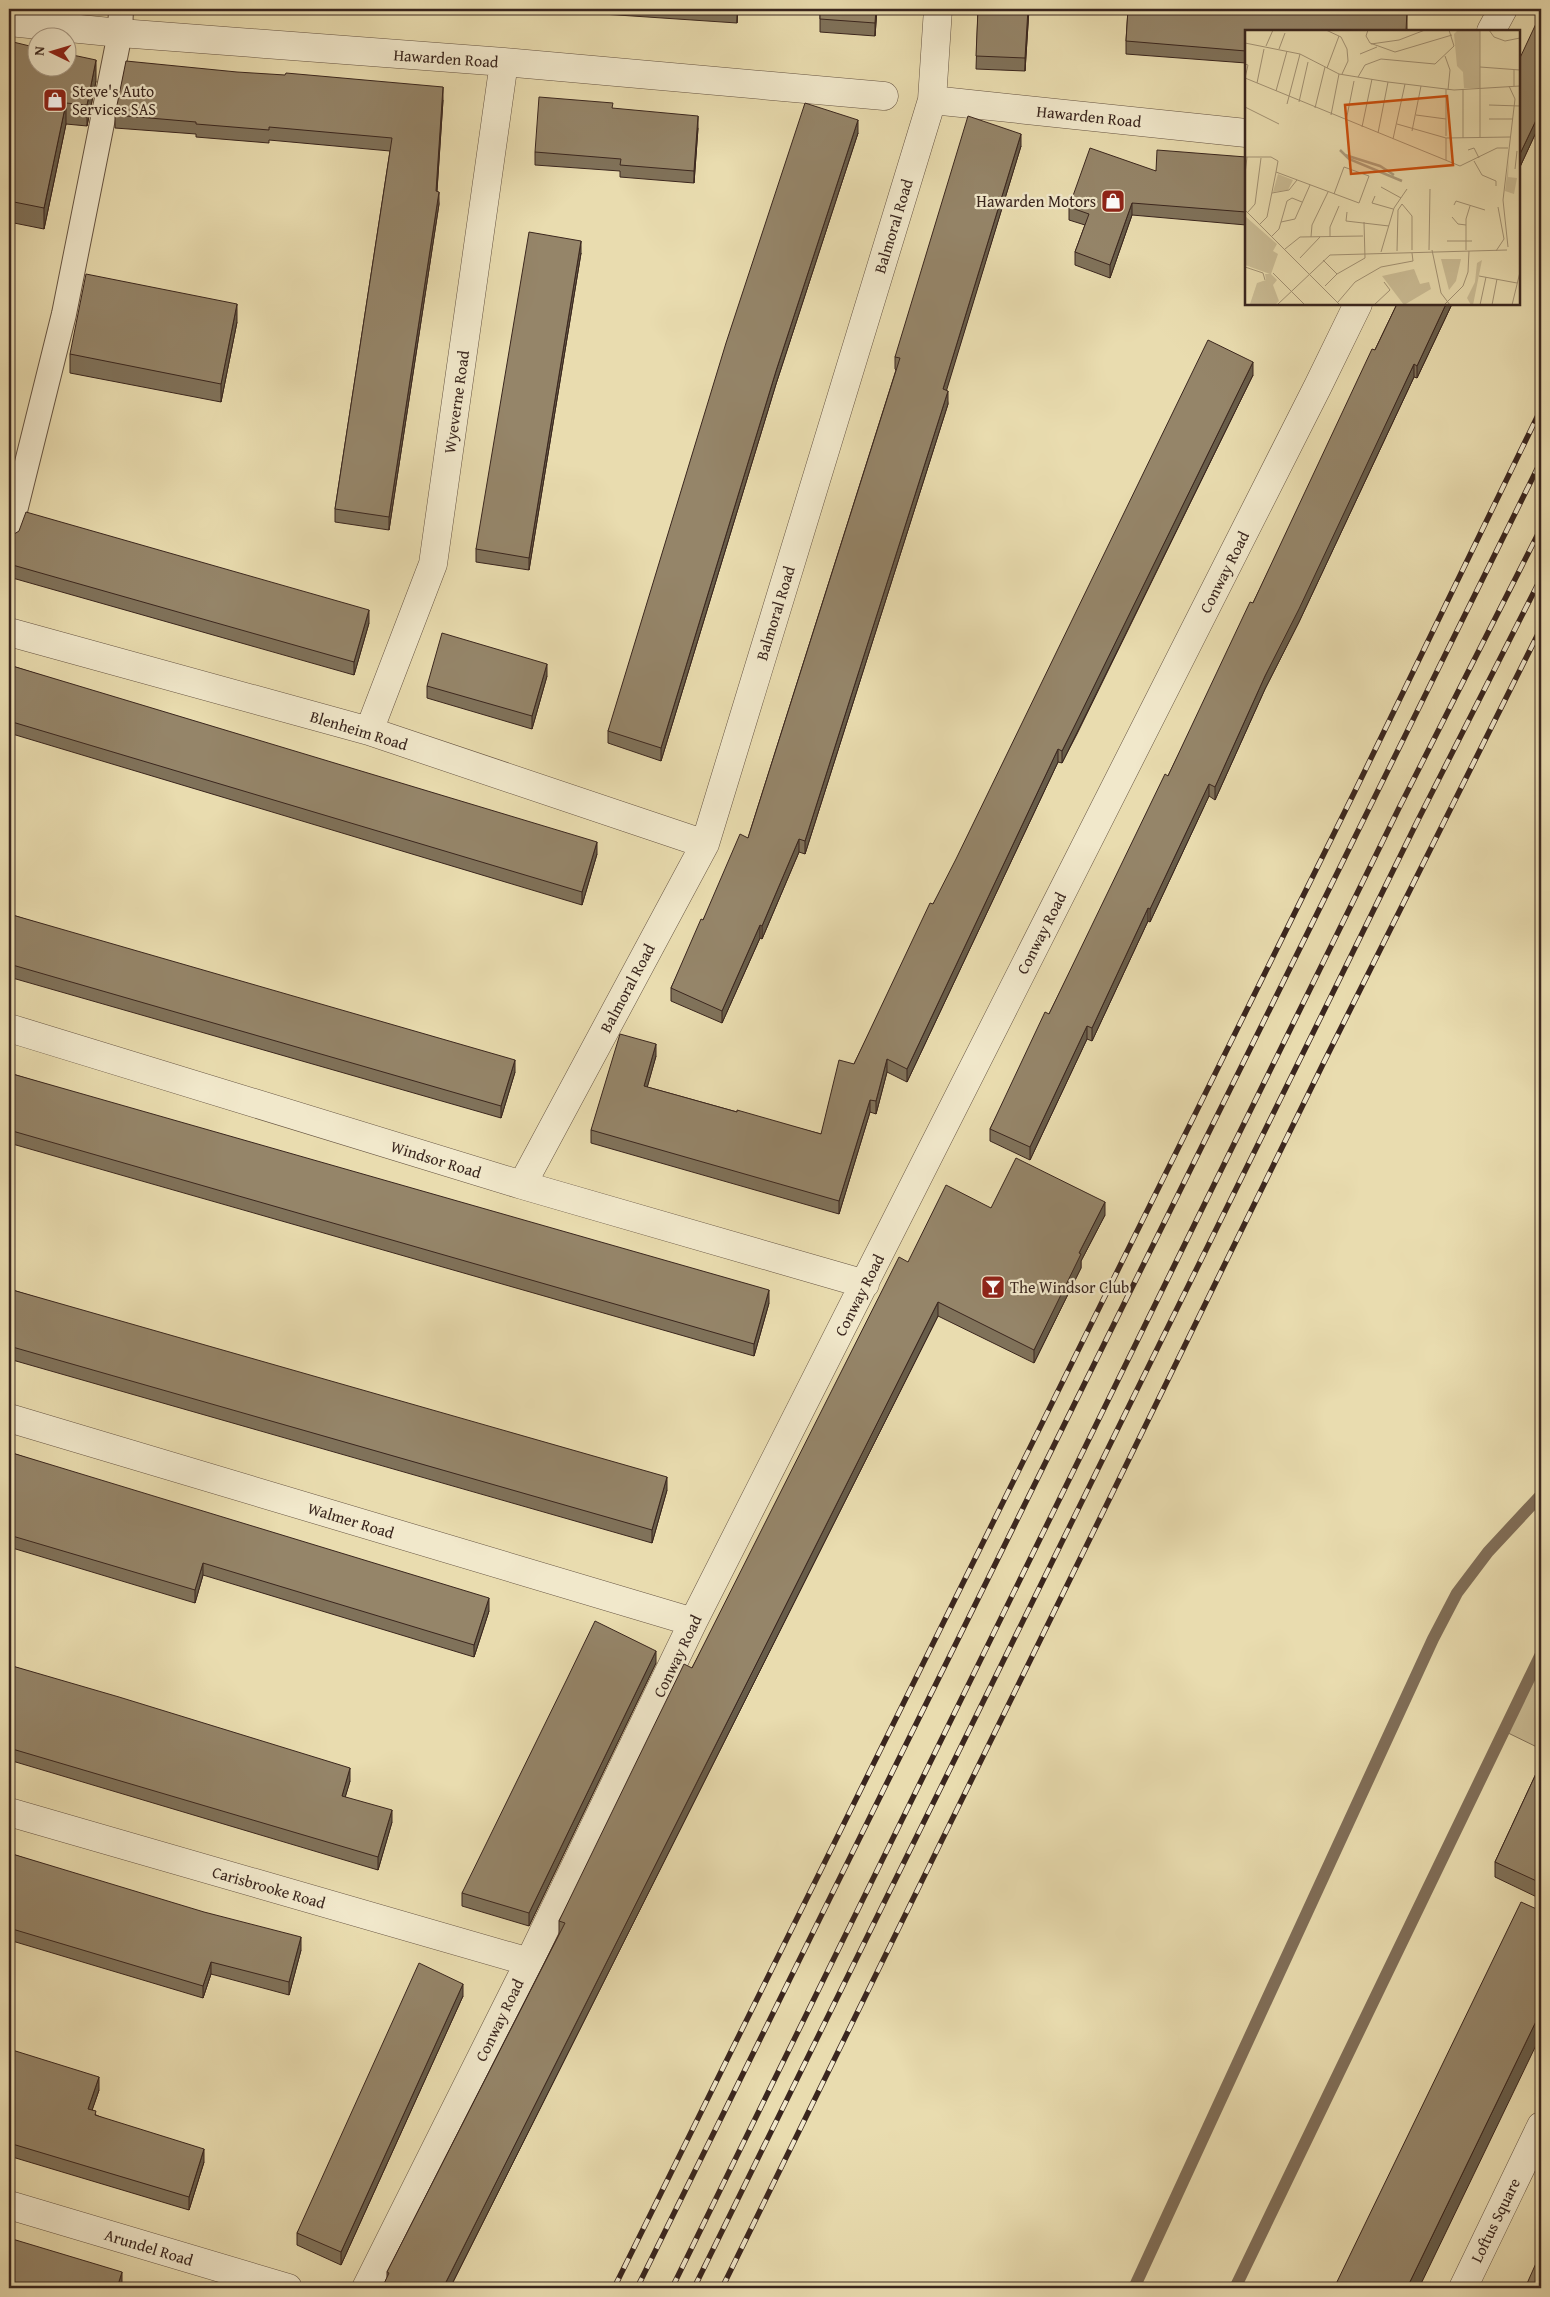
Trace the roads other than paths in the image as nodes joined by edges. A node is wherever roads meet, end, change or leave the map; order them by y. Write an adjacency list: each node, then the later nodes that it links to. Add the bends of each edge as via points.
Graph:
1 (938, 9): 8 (street, Balmoral Road)
2 (1503, 9): 5 (street)
3 (120, 21): 4 (street, Hawarden Road); 6 (street, Hawarden Road); 11 (lane, via 64,314)
4 (9, 22)
5 (1492, 30)
6 (504, 62): 7 (street, Hawarden Road); 13 (street, Wyeverne Road, via 433,564)
7 (884, 96)
8 (932, 100): 9 (street, Hawarden Road); 14 (street, Balmoral Road)
9 (1245, 133)
10 (1357, 305): 17 (street, Conway Road)
11 (9, 535)
12 (9, 632): 13 (street, Blenheim Road)
13 (369, 732): 14 (street, Blenheim Road)
14 (704, 844): 16 (street, Balmoral Road)
15 (9, 1028): 16 (street, Windsor Road)
16 (522, 1185): 17 (street, Windsor Road)
17 (865, 1284): 19 (street, Conway Road)
18 (9, 1418): 19 (street, Walmer Road)
19 (693, 1622): 21 (street, Conway Road)
20 (9, 1812): 21 (street, Carisbrooke Road)
21 (529, 1962): 25 (street, Conway Road)
22 (1541, 2126): 26 (street, Loftus Square)
23 (9, 2206): 24 (street, Arundel Road)
24 (288, 2288)
25 (366, 2288)
26 (1463, 2288)

